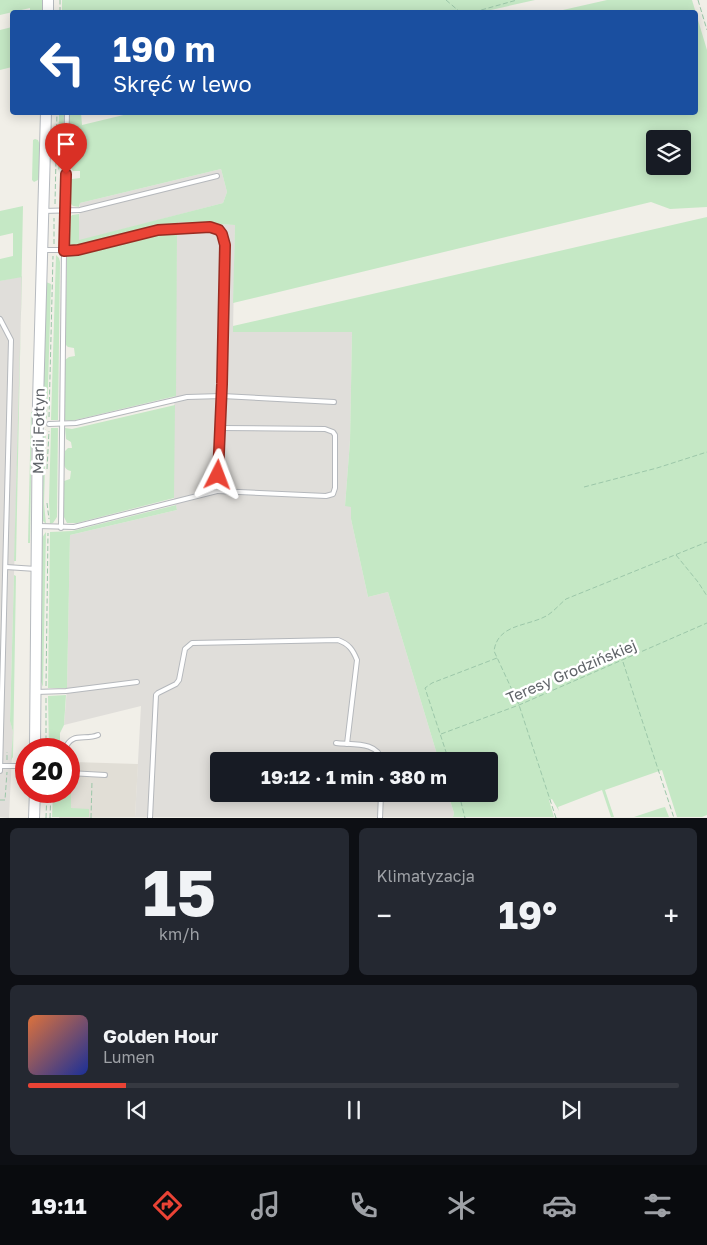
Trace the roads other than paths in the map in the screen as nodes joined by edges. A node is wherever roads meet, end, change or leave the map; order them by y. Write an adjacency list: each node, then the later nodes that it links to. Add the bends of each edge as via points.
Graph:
1 (46, 115): 4 (street, Marii Fołtyn)
2 (67, 115): 5 (lane)
3 (217, 176): 5 (lane)
4 (43, 211): 5 (lane); 6 (street, Marii Fołtyn)
5 (64, 212): 7 (lane)
6 (42, 250): 7 (lane); 15 (street, Marii Fołtyn)
7 (64, 251): 9 (lane, via 158,230 210,227 219,230 225,245); 12 (lane)
8 (0, 319): 17 (lane, via 11,340)
9 (222, 396): 10 (lane); 12 (lane, via 187,397); 13 (lane)
10 (334, 402)
11 (49, 424): 12 (lane)
12 (62, 424): 16 (lane)
13 (220, 428): 14 (lane); 14 (lane, via 325,429 333,432 335,488 333,494 326,496)
14 (217, 491): 16 (lane)
15 (36, 526): 16 (lane); 18 (street, Marii Fołtyn)
16 (61, 528)
17 (6, 567): 18 (lane); 27 (lane)
18 (36, 569): 20 (street, Marii Fołtyn)
19 (137, 682): 20 (lane)
20 (36, 692): 22 (street, Marii Fołtyn)
21 (98, 735): 23 (lane)
22 (36, 738)
23 (76, 738)
24 (336, 743): 25 (lane)
25 (347, 744): 26 (lane, via 370,746); 35 (lane, via 357,660 346,643 338,640 192,643 185,649 176,684 156,695)
26 (378, 752)
27 (0, 766): 28 (lane); 29 (lane)
28 (15, 766)
29 (0, 771)
30 (80, 773): 31 (lane)
31 (104, 775)
32 (381, 802): 36 (lane)
33 (35, 803): 34 (street)
34 (34, 818)
35 (150, 818)
36 (380, 818)

